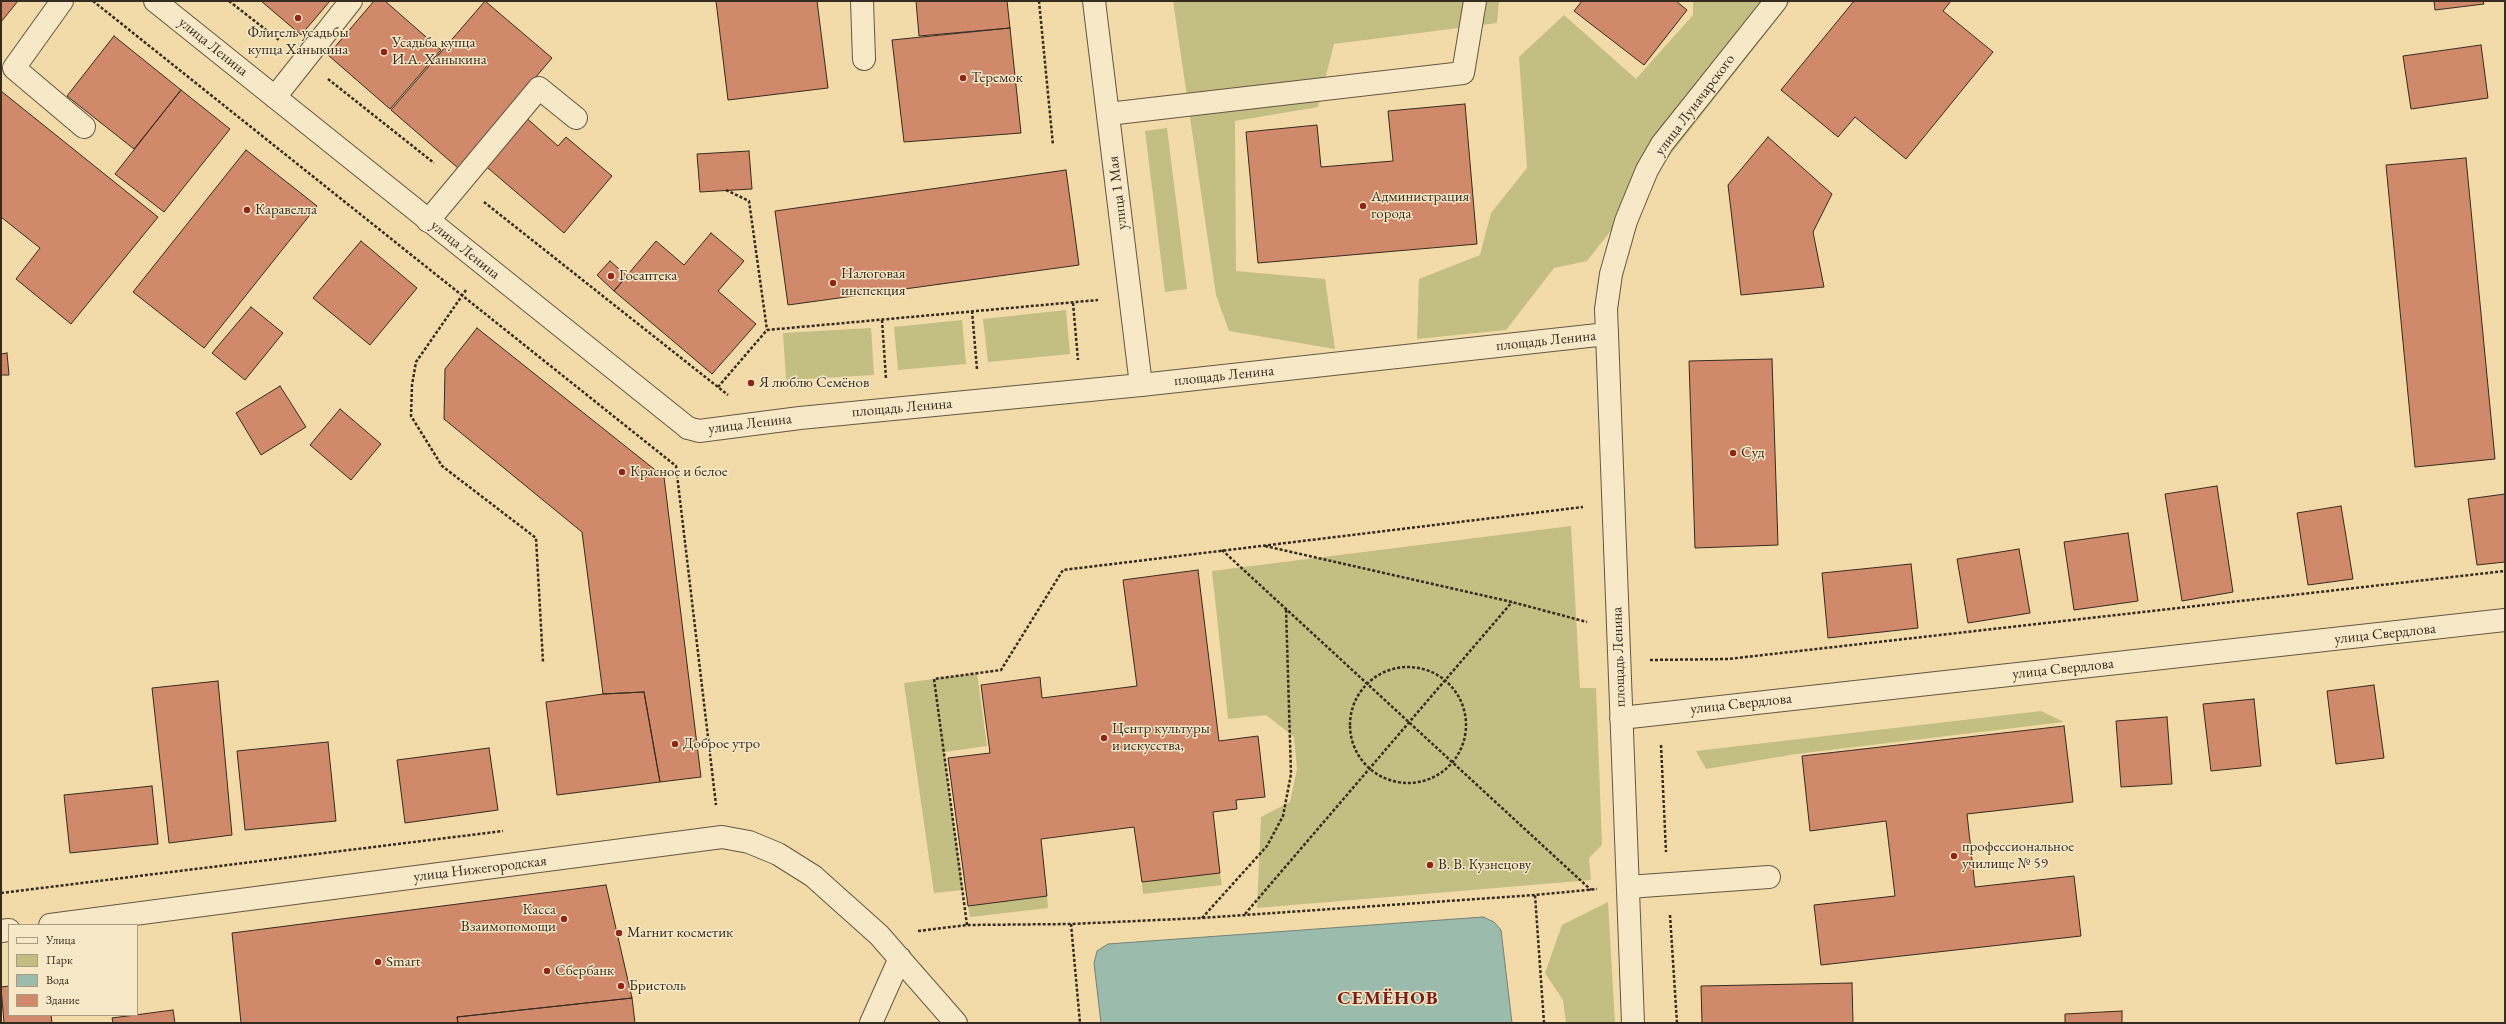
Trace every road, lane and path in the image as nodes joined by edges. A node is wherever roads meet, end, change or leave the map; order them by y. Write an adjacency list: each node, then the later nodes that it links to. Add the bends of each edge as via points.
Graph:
1 (62, 1): 16 (street, via 14,68)
2 (92, 1): 22 (path)
3 (155, 1): 13 (street, улица Ленина)
4 (229, 1): 12 (path)
5 (351, 1): 12 (street)
6 (862, 1): 11 (street)
7 (1039, 1): 17 (path)
8 (1094, 1): 14 (street, улица 1 Мая)
9 (1475, 1): 14 (street, via 1463,72)
10 (1776, 1): 28 (street, улица Луначарского, via 1678,122 1647,170 1618,245 1606,309)
11 (864, 59)
12 (304, 60): 13 (street); 18 (path)
13 (275, 97): 20 (street, улица Ленина)
14 (1108, 114): 23 (street, улица 1 Мая)
15 (576, 118): 18 (street, via 539,88)
16 (84, 128)
17 (1053, 145)
18 (458, 182): 20 (street); 32 (path)
19 (726, 190): 27 (path, via 748,201)
20 (428, 221): 21 (street, улица Ленина)
21 (483, 265): 22 (path); 35 (street, улица Ленина, via 688,428 698,431)
22 (462, 296): 45 (path, via 416,362 411,416 442,466 536,538); 53 (path, via 676,466 718,805)
23 (1130, 297): 24 (path); 31 (street, улица 1 Мая)
24 (1073, 302): 25 (path); 29 (path)
25 (972, 312): 26 (path); 30 (path)
26 (882, 320): 27 (path); 33 (path)
27 (767, 330): 32 (path)
28 (1607, 334): 31 (street, площадь Ленина); 36 (street, площадь Ленина)
29 (1079, 366)
30 (977, 370)
31 (1141, 385): 35 (street, площадь Ленина)
32 (718, 387): 34 (path)
33 (887, 387)
34 (730, 396)
35 (800, 418)
36 (1613, 503): 37 (path); 43 (street, площадь Ленина)
37 (1263, 545): 38 (path); 40 (path)
38 (1222, 550): 41 (path); 65 (path, via 1063,570 1002,670 934,679)
39 (2505, 571): 44 (path, via 1728,659)
40 (1512, 602): 43 (path); 46 (path)
41 (1286, 609): 47 (path); 62 (path, via 1291,774 1283,816 1267,846)
42 (2505, 620): 48 (street, улица Свердлова)
43 (1618, 631): 44 (street, площадь Ленина)
44 (1620, 660): 48 (street, площадь Ленина)
45 (543, 662)
46 (1445, 680): 47 (path, via 1430,672 1414,668 1397,668 1381,674); 49 (path); 51 (path, via 1463,705 1466,720 1466,735)
47 (1367, 684): 49 (path); 52 (path, via 1356,699 1350,717 1358,754)
48 (1621, 718): 57 (street, площадь Ленина)
49 (1409, 723): 51 (path); 52 (path)
50 (1661, 740): 56 (path)
51 (1453, 763): 52 (path, via 1439,775 1422,782 1403,783 1385,779); 58 (path)
52 (1370, 769): 61 (path)
53 (710, 806)
54 (505, 831): 59 (path)
55 (1769, 877): 56 (street)
56 (1668, 884): 57 (street); 73 (path)
57 (1628, 887): 58 (path); 72 (street, площадь Ленина)
58 (1592, 890): 60 (path)
59 (1, 893)
60 (1535, 895): 61 (path); 71 (path)
61 (1245, 914): 62 (path)
62 (1201, 918): 64 (path)
63 (58, 924): 66 (street, улица Нижегородская, via 722,837 749,842 778,854 814,876)
64 (1070, 924): 65 (path); 70 (path)
65 (967, 925): 66 (path)
66 (879, 935): 67 (street)
67 (900, 958): 68 (street); 69 (street)
68 (871, 1023)
69 (956, 1023)
70 (1080, 1023)
71 (1544, 1023)
72 (1633, 1023)
73 (1677, 1023)

